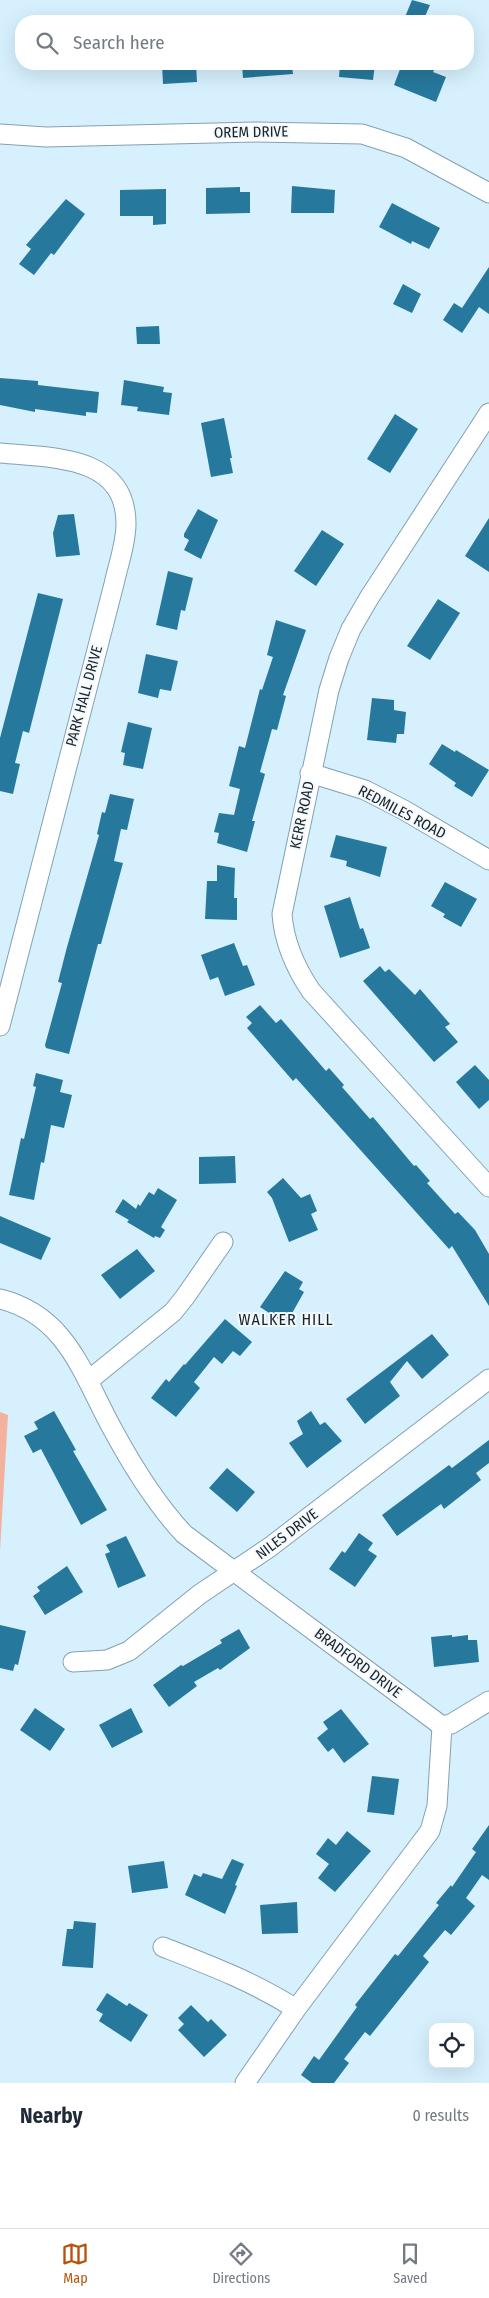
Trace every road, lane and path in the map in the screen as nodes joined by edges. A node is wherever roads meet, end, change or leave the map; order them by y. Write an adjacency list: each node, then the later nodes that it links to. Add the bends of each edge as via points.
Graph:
1 (0, 134): 2 (street, OREM DRIVE, via 46,137 256,132 362,134 406,148)
2 (489, 193)
3 (489, 413): 5 (street, KERR ROAD, via 352,629 338,658)
4 (0, 453): 7 (street, PARK HALL DRIVE, via 68,461 96,468 120,495 126,525 114,584)
5 (310, 773): 6 (street, REDMILES ROAD, via 365,790); 8 (street, KERR ROAD, via 282,914 291,956 311,991)
6 (489, 860)
7 (0, 1026)
8 (489, 1187)
9 (223, 1242): 12 (street, via 173,1312)
10 (0, 1299): 12 (street, BRADFORD DRIVE, via 33,1312 52,1326 69,1346)
11 (489, 1379): 13 (street, NILES DRIVE)
12 (88, 1381): 13 (street, BRADFORD DRIVE, via 123,1448 164,1511 184,1534)
13 (235, 1571): 14 (street, NILES DRIVE, via 120,1656 95,1662); 16 (street, BRADFORD DRIVE)
14 (73, 1662)
15 (489, 1701): 16 (street)
16 (442, 1726): 18 (street, via 437,1806 430,1831)
17 (163, 1947): 18 (street, via 245,1979)
18 (296, 2009): 19 (street)
19 (244, 2083)

